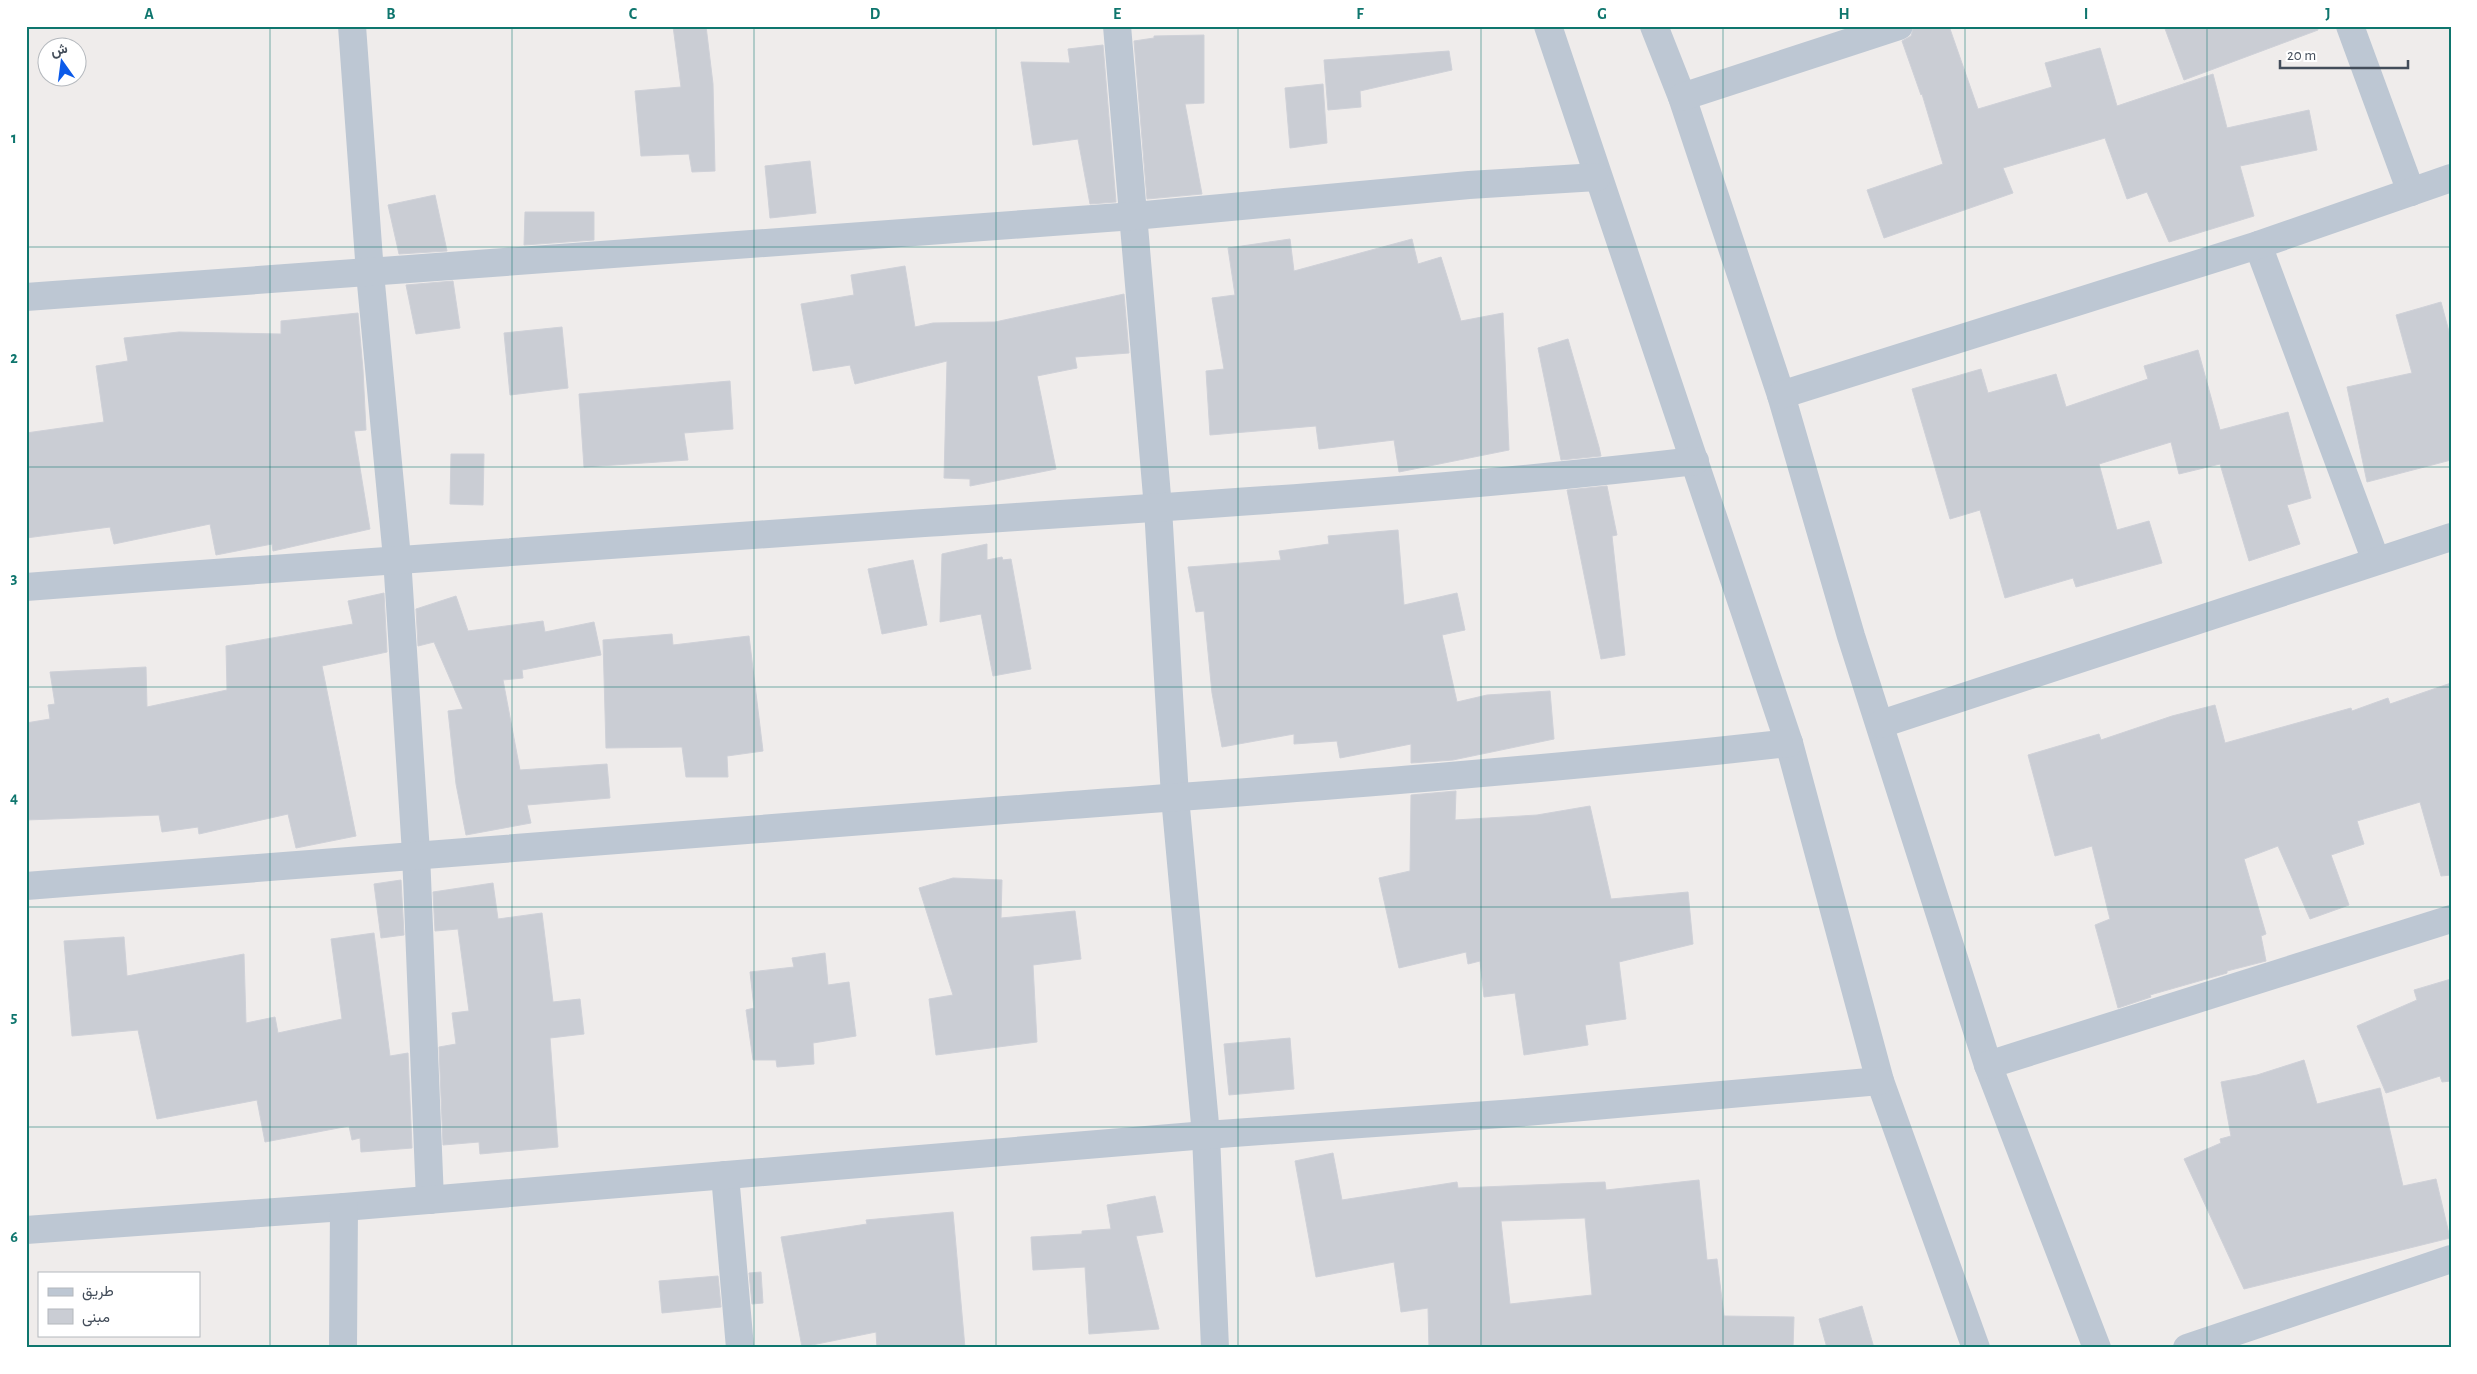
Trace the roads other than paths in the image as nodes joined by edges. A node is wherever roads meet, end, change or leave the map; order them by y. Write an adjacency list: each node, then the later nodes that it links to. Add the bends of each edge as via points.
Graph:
1 (352, 26): 13 (street)
2 (1117, 26): 11 (street)
3 (1548, 26): 8 (street)
4 (1654, 26): 7 (street)
5 (1899, 26): 7 (street)
6 (2350, 26): 10 (street)
7 (1682, 97): 15 (street)
8 (1597, 177): 11 (street); 16 (street)
9 (2451, 178): 10 (street)
10 (2411, 192): 12 (street)
11 (1134, 216): 13 (street); 17 (street)
12 (2258, 245): 15 (street); 20 (street)
13 (370, 273): 14 (street); 19 (street)
14 (26, 297)
15 (1781, 395): 22 (street)
16 (1695, 461): 17 (street, via 1538,479); 23 (street)
17 (1158, 508): 19 (street); 24 (street)
18 (2451, 537): 20 (street)
19 (398, 558): 21 (street); 25 (street)
20 (2376, 560): 22 (street)
21 (26, 587)
22 (1880, 724): 28 (street)
23 (1789, 742): 24 (street, via 1668,757); 29 (street)
24 (1175, 797): 25 (street); 30 (street)
25 (416, 853): 26 (street); 32 (street)
26 (26, 886)
27 (2451, 919): 28 (street)
28 (1988, 1065): 40 (street)
29 (1880, 1081): 30 (street, via 1516,1113); 39 (street)
30 (1206, 1135): 31 (street); 38 (street)
31 (725, 1175): 32 (street); 37 (street)
32 (430, 1200): 33 (street)
33 (344, 1207): 34 (street); 36 (street)
34 (26, 1230)
35 (2451, 1259): 41 (street)
36 (343, 1348)
37 (740, 1348)
38 (1215, 1348)
39 (1976, 1348)
40 (2097, 1348)
41 (2187, 1348)

